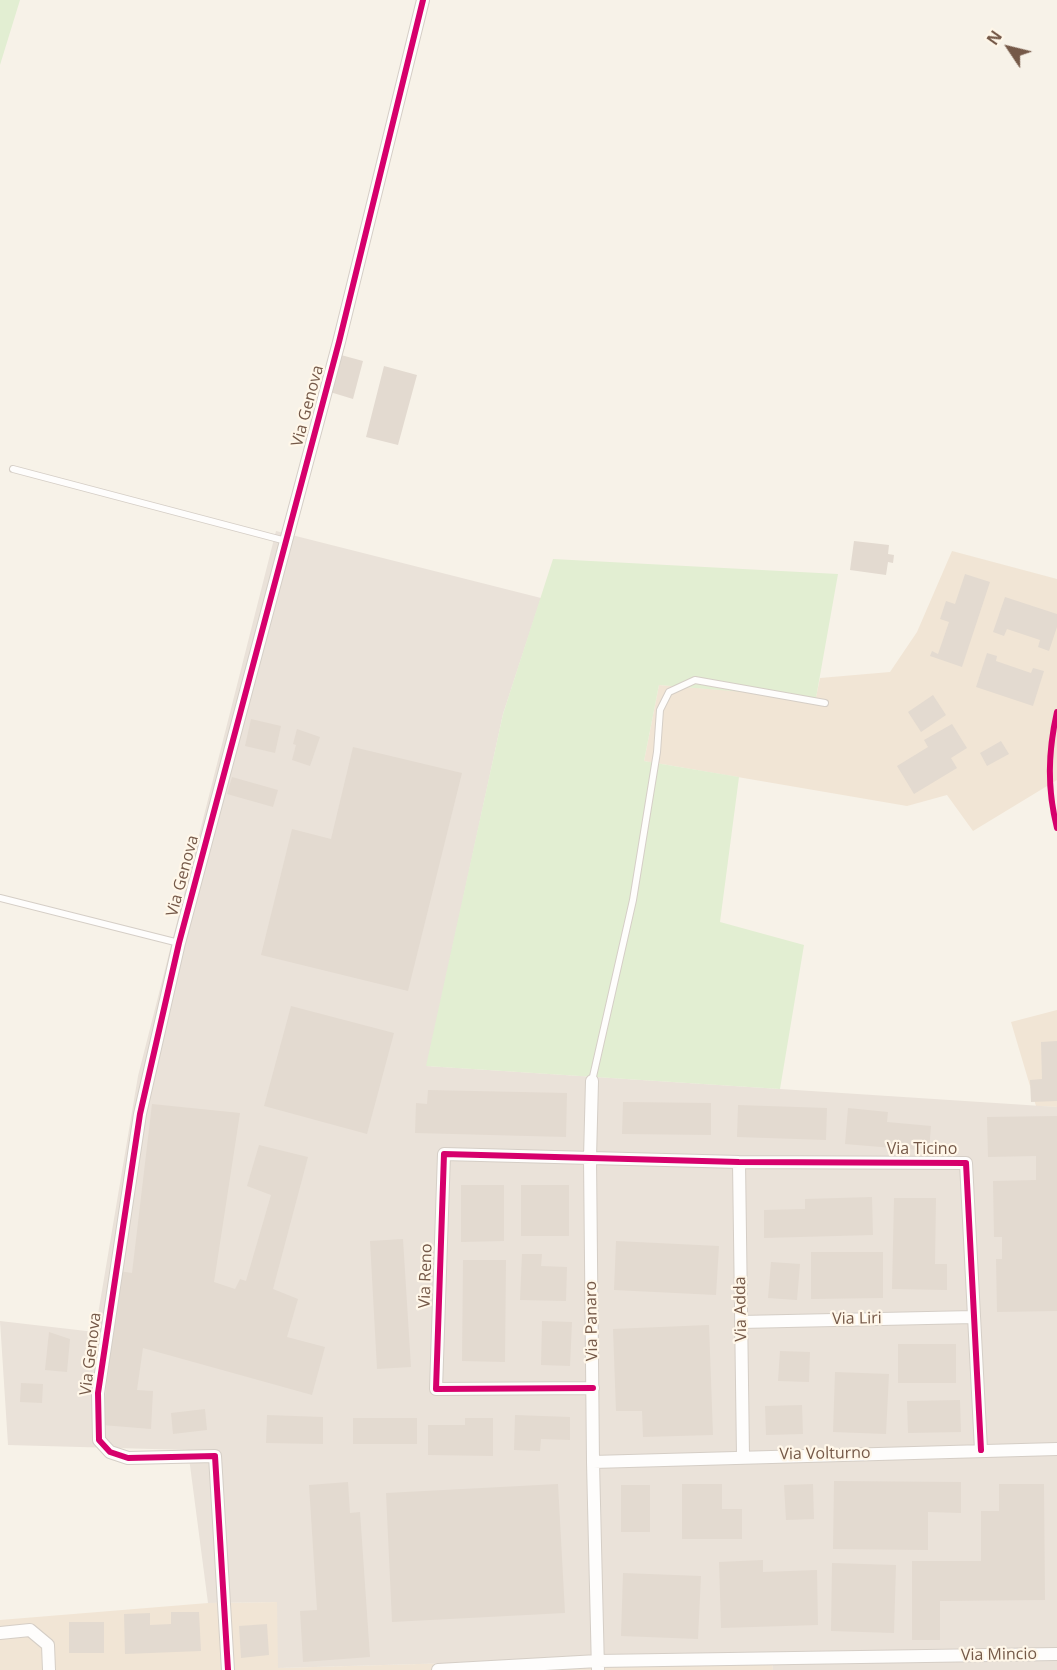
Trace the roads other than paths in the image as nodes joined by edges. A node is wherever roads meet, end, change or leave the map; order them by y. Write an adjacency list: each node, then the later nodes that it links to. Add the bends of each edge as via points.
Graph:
1 (423, 0): 3 (street, Via Genova)
2 (13, 469): 3 (lane)
3 (286, 541): 6 (street, Via Genova)
4 (825, 703): 7 (lane, via 695,680 669,692 660,710 633,900)
5 (0, 898): 6 (lane)
6 (179, 944): 21 (street, Via Genova, via 140,1114 98,1394 99,1440 110,1452 128,1458 215,1455)
7 (592, 1081): 8 (street, Via Panaro)
8 (590, 1158): 9 (street, Via Ticino); 12 (street, Via Panaro); 12 (street, Via Reno, via 444,1154 436,1389)
9 (739, 1162): 10 (street, Via Ticino, via 966,1163); 11 (street, Via Adda)
10 (974, 1317): 11 (street, Via Liri); 14 (street, Via Ticino)
11 (741, 1322): 15 (street, Via Adda)
12 (593, 1388): 16 (street, Via Panaro)
13 (1057, 1449): 14 (street, Via Volturno)
14 (981, 1450): 15 (street, Via Volturno)
15 (743, 1456): 16 (street, Via Volturno)
16 (593, 1462): 19 (street, Via Panaro)
17 (0, 1633): 20 (street, via 30,1630 48,1646)
18 (1057, 1654): 19 (street, Via Mincio)
19 (598, 1666): 22 (street, Via Mincio)
20 (49, 1670)
21 (228, 1670)
22 (438, 1670)

